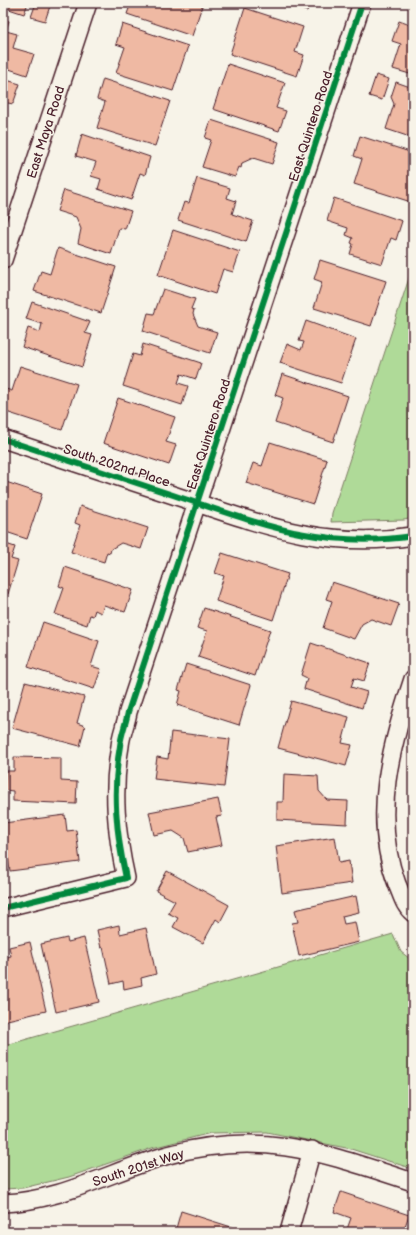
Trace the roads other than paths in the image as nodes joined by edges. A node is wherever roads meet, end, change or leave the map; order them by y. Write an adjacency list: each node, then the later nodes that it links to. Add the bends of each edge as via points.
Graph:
1 (88, 3): 3 (street, East Maya Road)
2 (362, 3): 5 (street, East Quintero Road)
3 (3, 260)
4 (3, 439): 5 (street, South 202nd Place)
5 (197, 503): 6 (street, South 202nd Place, via 264,525 317,538 372,540); 8 (street, East Quintero Road, via 130,705 120,743 116,768 116,819 126,878)
6 (413, 536)
7 (413, 679): 9 (street, via 390,754 385,804 392,871 406,908)
8 (3, 908)
9 (413, 913)
10 (312, 1150): 11 (street, South 201st Way); 12 (street, South 201st Way, via 255,1143 212,1146 168,1155 44,1196); 13 (street)
11 (413, 1182)
12 (3, 1202)
13 (289, 1232)

